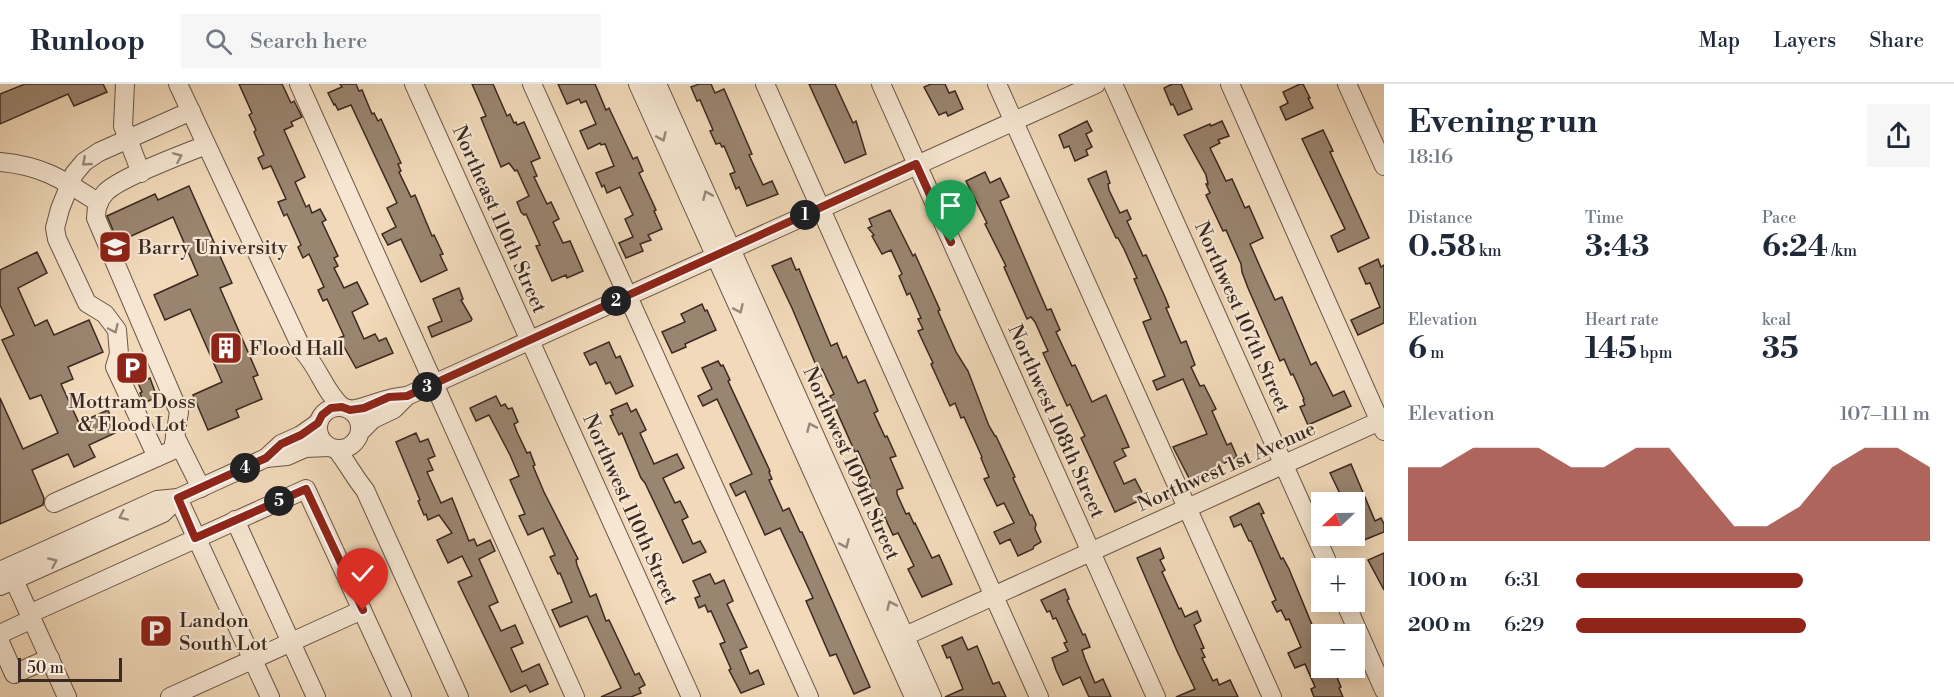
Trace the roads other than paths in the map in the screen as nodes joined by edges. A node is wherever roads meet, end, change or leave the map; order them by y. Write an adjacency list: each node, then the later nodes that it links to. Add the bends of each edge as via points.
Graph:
1 (125, 84): 16 (street, via 123,126)
2 (178, 84): 14 (street)
3 (299, 84): 29 (street)
4 (414, 84): 27 (street, Northeast 110th Street)
5 (532, 84): 26 (street)
6 (765, 84): 24 (street)
7 (881, 84): 19 (street, Northwest 108th Street)
8 (998, 84): 15 (street)
9 (1096, 84): 15 (street)
10 (1113, 84): 39 (street, Northwest 107th Street)
11 (1230, 84): 33 (street)
12 (1347, 84): 20 (street)
13 (650, 90): 25 (street, Northwest 109th Street)
14 (190, 111): 16 (street); 17 (street)
15 (1014, 121): 19 (street); 44 (street)
16 (133, 137): 21 (street); 22 (street, one-way to 22, via 84,162)
17 (206, 145): 21 (street, one-way to 17); 28 (street)
18 (0, 162): 22 (street, via 44,170)
19 (916, 164): 24 (street); 47 (street, Northwest 108th Street)
20 (1384, 166)
21 (141, 173): 23 (street, via 106,192)
22 (70, 184): 23 (street); 37 (street, one-way to 37, via 55,228 57,239 87,303 105,314 117,330 119,354 115,367)
23 (99, 203): 35 (street, via 96,218 179,412)
24 (821, 208): 25 (street); 50 (street)
25 (723, 252): 26 (street); 55 (street, Northwest 109th Street)
26 (627, 296): 27 (street); 69 (street)
27 (530, 339): 29 (street); 68 (street, Northwest 110th Street)
28 (303, 351): 31 (street, via 329,394); 32 (street, via 304,366 319,400)
29 (434, 383): 30 (street); 67 (street)
30 (407, 396): 31 (street, via 389,397 364,408); 34 (street)
31 (346, 408): 32 (street, via 331,408); 34 (street, via 358,419)
32 (320, 419): 36 (street, via 321,439); 38 (street)
33 (1383, 424): 39 (street, Northwest 1st Avenue)
34 (359, 435): 36 (street, via 351,446); 41 (street)
35 (175, 436): 37 (street, via 173,450); 40 (street)
36 (332, 448): 38 (street, via 305,448 286,456); 41 (street)
37 (157, 457): 43 (street)
38 (266, 458): 40 (street)
39 (1284, 464): 44 (street, Northwest 1st Avenue); 48 (street, Northwest 107th Street)
40 (201, 488): 42 (street)
41 (365, 490): 66 (street)
42 (178, 498): 46 (street); 49 (street, via 157,500)
43 (54, 503)
44 (1187, 508): 47 (street, Northwest 1st Avenue); 74 (street)
45 (235, 520): 46 (street); 51 (street, via 306,489); 57 (street)
46 (195, 538): 53 (street); 59 (street)
47 (1091, 552): 50 (street, Northwest 1st Avenue); 73 (street, Northwest 108th Street)
48 (1326, 558)
49 (6, 576): 53 (street)
50 (993, 595): 55 (street, Northwest 1st Avenue); 72 (street)
51 (363, 610): 57 (street); 65 (street)
52 (1349, 612): 60 (street)
53 (31, 617): 54 (street); 58 (street)
54 (0, 634)
55 (897, 640): 70 (street, Northwest 109th Street); 71 (street, Northwest 109th Street)
56 (0, 642): 58 (street, via 15,674)
57 (291, 643): 59 (street); 64 (street)
58 (50, 658): 61 (street)
59 (252, 660): 62 (street); 63 (street)
60 (1384, 690)
61 (67, 697)
62 (170, 697)
63 (270, 697)
64 (316, 697)
65 (402, 697)
66 (459, 697)
67 (574, 697)
68 (691, 697)
69 (808, 697)
70 (914, 697)
71 (932, 697)
72 (1039, 697)
73 (1156, 697)
74 (1272, 697)

